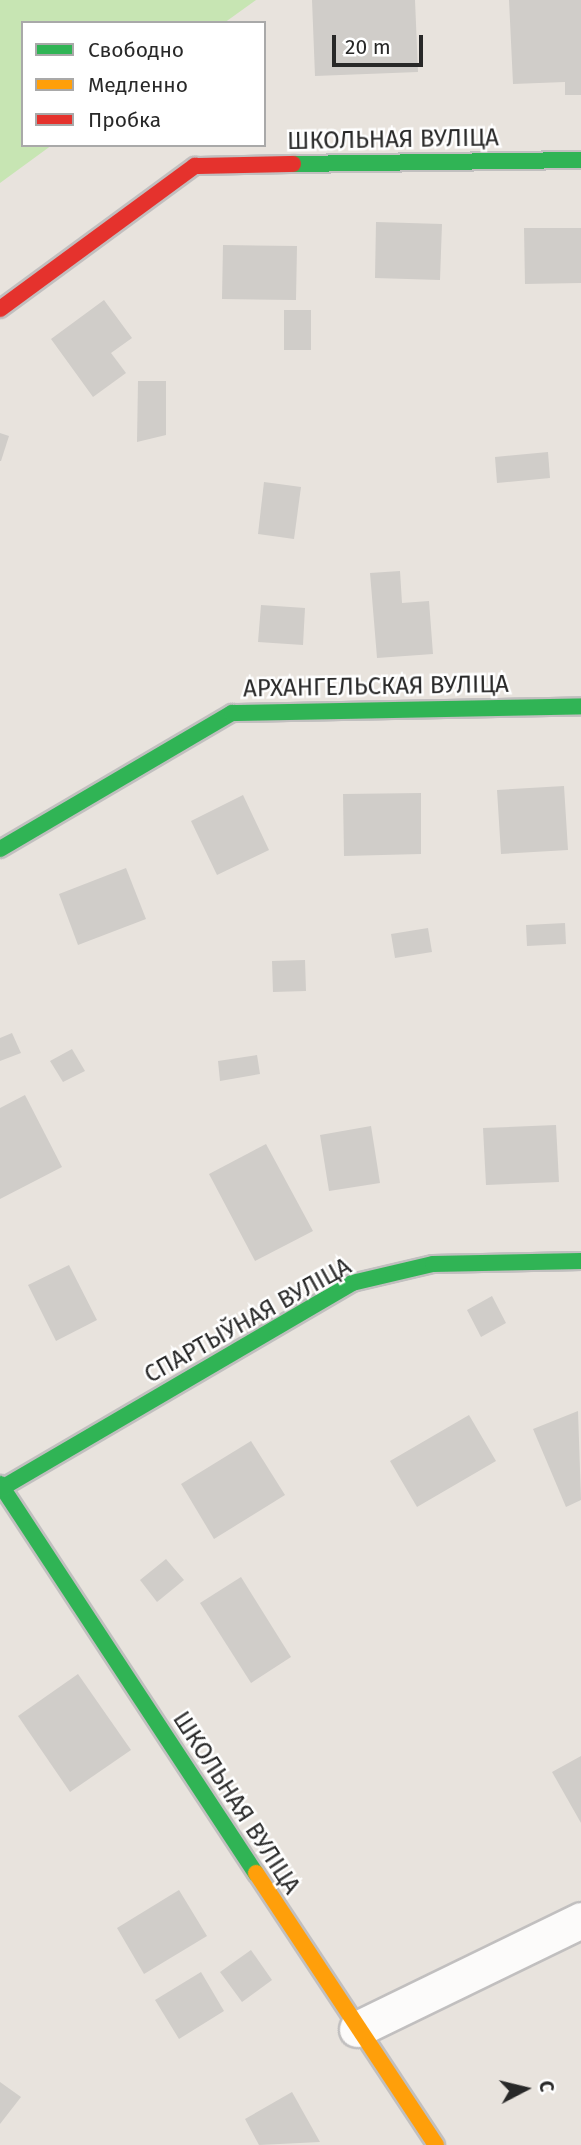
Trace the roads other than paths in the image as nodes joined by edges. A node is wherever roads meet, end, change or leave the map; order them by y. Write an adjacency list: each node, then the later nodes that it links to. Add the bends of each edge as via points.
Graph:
1 (581, 160): 2 (street, ШКОЛЬНАЯ ВУЛІЦА, via 195,166)
2 (0, 309)
3 (581, 706): 4 (street, АРХАНГЕЛЬСКАЯ ВУЛІЦА, via 232,713)
4 (0, 849)
5 (581, 1261): 6 (street, СПАРТЫЎНАЯ ВУЛІЦА, via 433,1264 352,1283)
6 (1, 1487): 8 (street, ШКОЛЬНАЯ ВУЛІЦА)
7 (581, 1920): 8 (street)
8 (357, 2029): 9 (street, ШКОЛЬНАЯ ВУЛІЦА)
9 (436, 2145)

